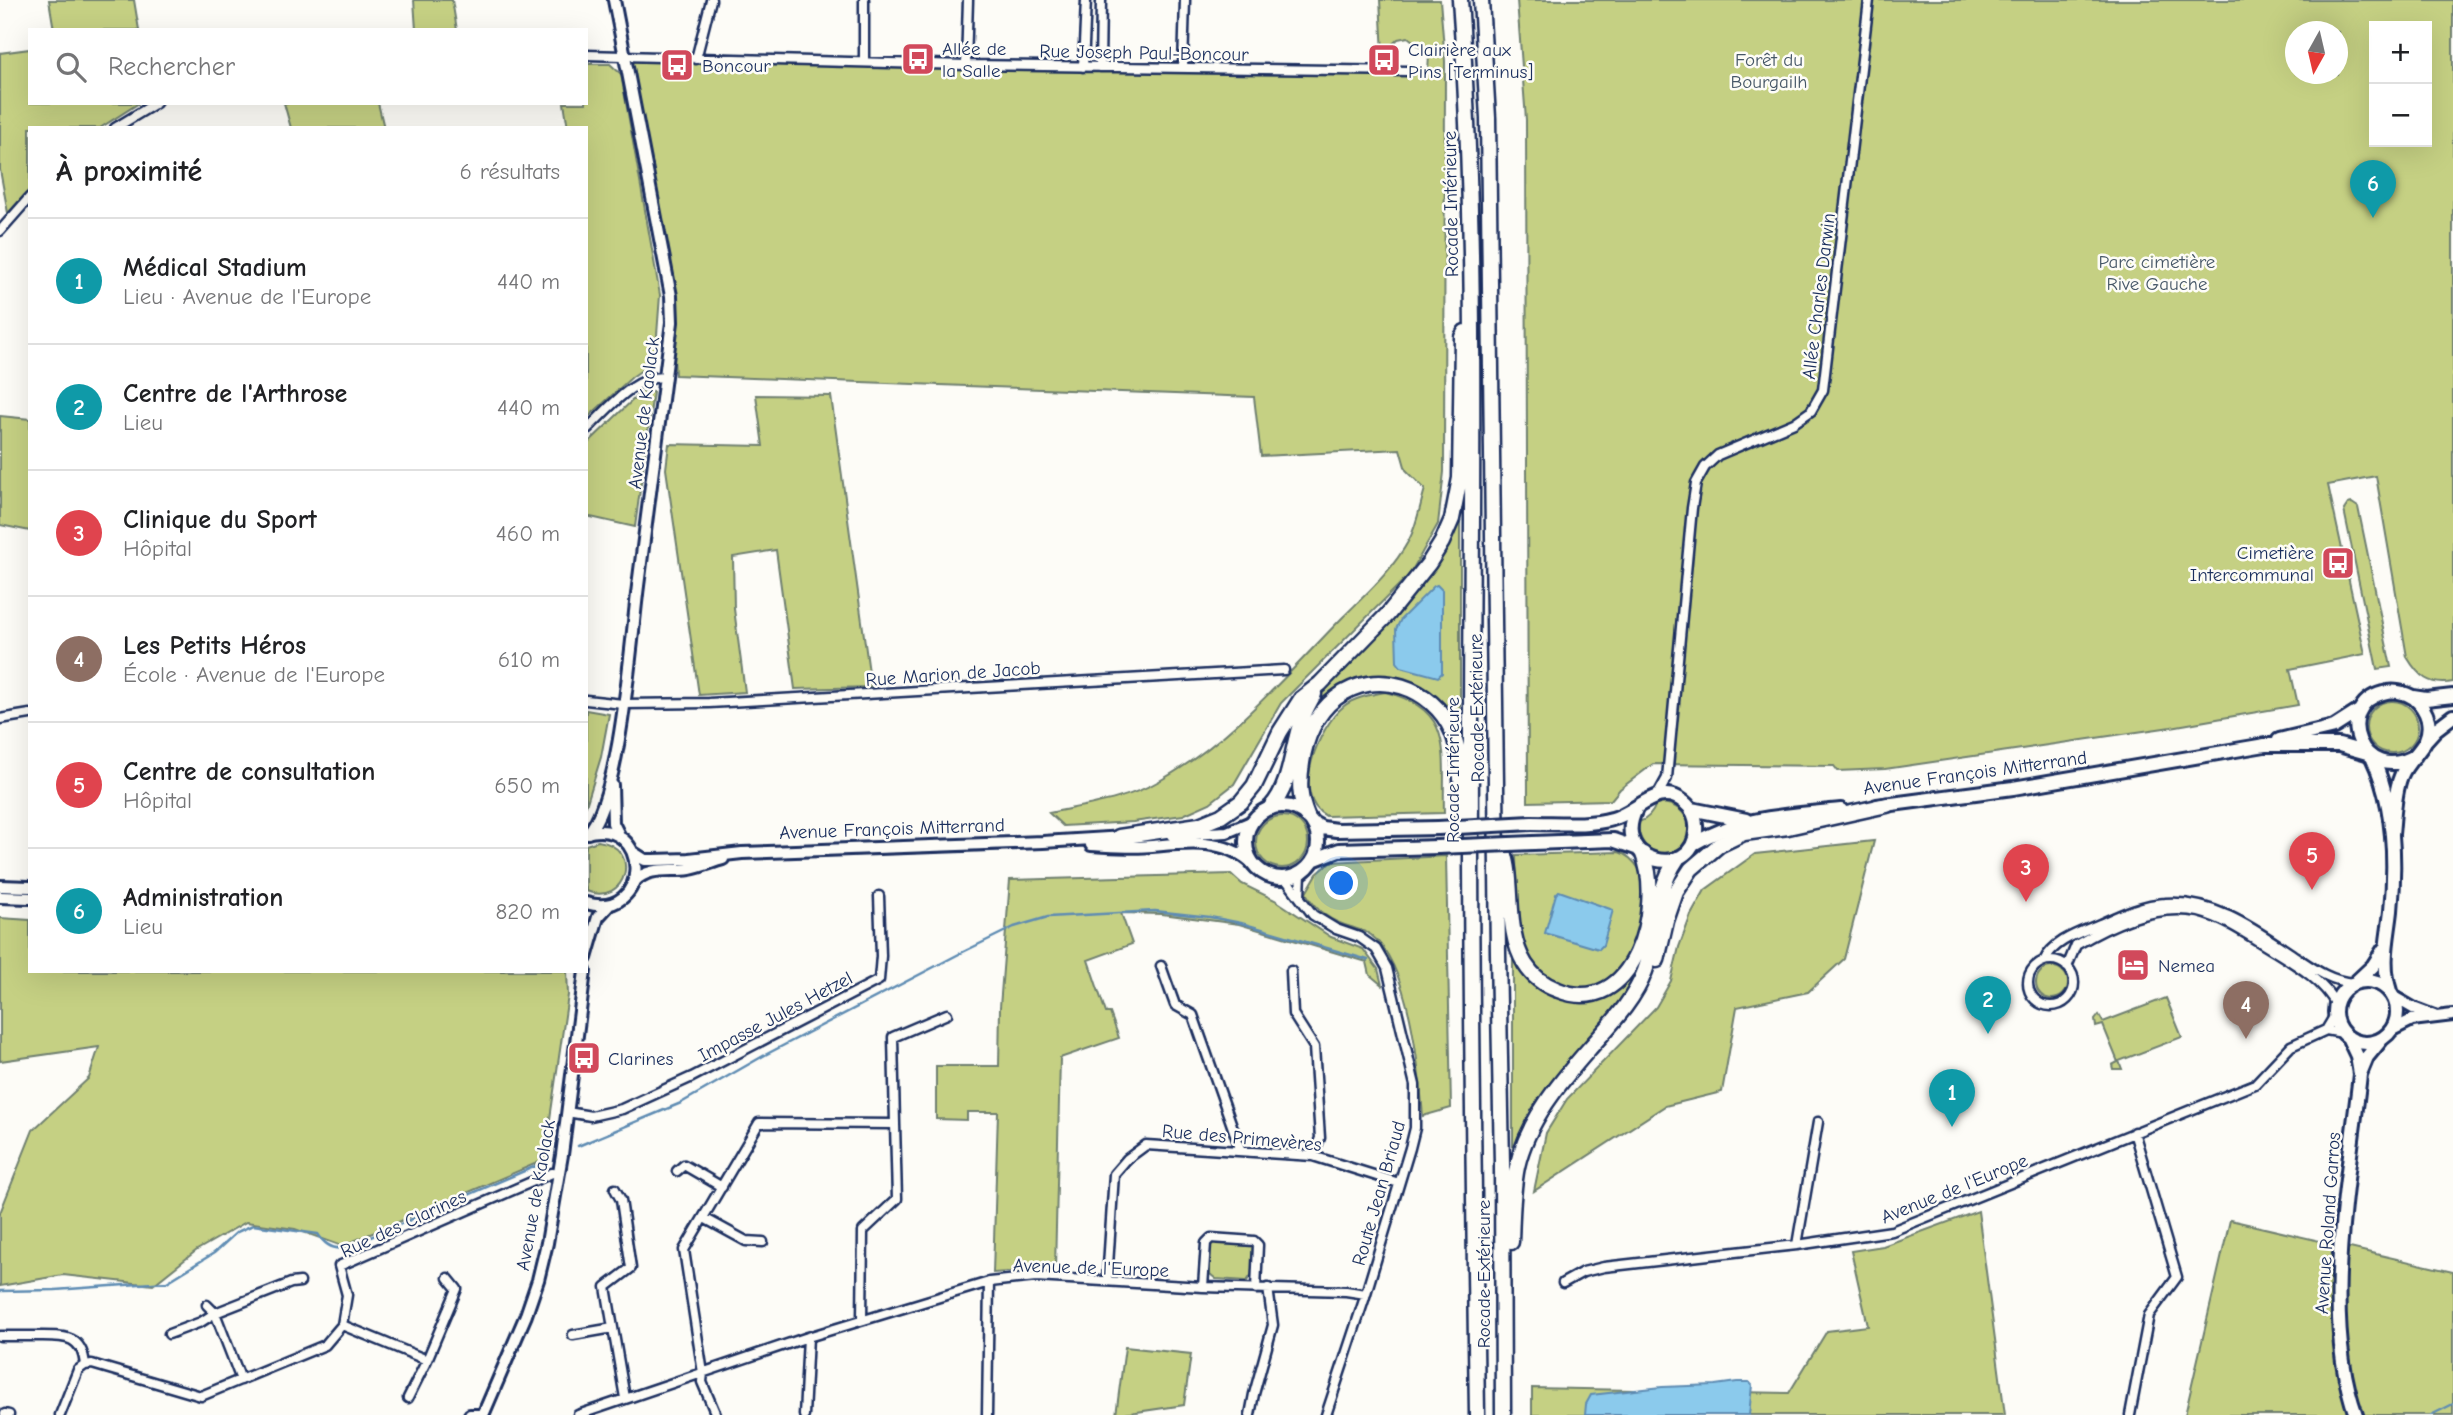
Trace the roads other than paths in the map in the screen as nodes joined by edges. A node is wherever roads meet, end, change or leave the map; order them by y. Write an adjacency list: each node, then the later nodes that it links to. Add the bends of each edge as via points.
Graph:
1 (614, 0): 12 (main road, Avenue de Kaolack)
2 (711, 0): 13 (street)
3 (864, 0): 14 (street)
4 (968, 0): 15 (street)
5 (1086, 0): 16 (street)
6 (1101, 0): 17 (street)
7 (1185, 0): 18 (street)
8 (1460, 0): 24 (highway, Rocade Intérieure, via 1469,142)
9 (1481, 0): 50 (highway, Rocade Extérieure, via 1489,144)
10 (1869, 0): 42 (street, Allée Charles Darwin, via 1823,390 1811,411 1794,423 1718,455 1696,483)
11 (588, 55): 12 (street, Rue Joseph Paul-Boncour)
12 (626, 57): 13 (street, Rue Joseph Paul-Boncour); 25 (main road, Avenue de Kaolack, via 671,296)
13 (696, 59): 14 (street, Rue Joseph Paul-Boncour)
14 (864, 62): 15 (street, Rue Joseph Paul-Boncour)
15 (966, 65): 16 (street, Rue Joseph Paul-Boncour)
16 (1083, 67): 17 (street, Rue Joseph Paul-Boncour)
17 (1100, 67): 18 (street, Rue Joseph Paul-Boncour)
18 (1183, 68): 19 (street, Rue Joseph Paul-Boncour)
19 (1409, 71)
20 (153, 105): 21 (street)
21 (117, 126)
22 (28, 199): 23 (street)
23 (0, 231)
24 (1472, 319): 28 (highway, via 1462,337 1460,478 1452,519 1411,587); 79 (highway, Rocade Intérieure)
25 (665, 377): 26 (street, via 636,384); 32 (main road, Avenue de Kaolack)
26 (588, 428)
27 (1284, 670): 32 (street, Rue Marion de Jacob)
28 (1320, 684): 46 (highway, via 1302,717 1284,786); 57 (highway, via 1301,699 1241,802 1199,825)
29 (2453, 696): 30 (main road)
30 (2413, 697): 33 (main road, via 2402,692 2380,693); 37 (main road, via 2427,717)
31 (588, 700): 32 (street, Rue Marion de Jacob)
32 (623, 704): 41 (main road, Avenue de Kaolack)
33 (2360, 710): 38 (main road, Avenue François Mitterrand, via 2334,727); 39 (main road, via 2357,733)
34 (28, 714): 36 (street)
35 (2453, 716): 37 (main road)
36 (0, 719)
37 (2426, 741): 40 (main road)
38 (2265, 745): 39 (main road, Avenue François Mitterrand, via 2339,745); 45 (main road, Avenue François Mitterrand)
39 (2370, 755): 40 (main road, via 2394,764); 55 (main road, via 2385,786)
40 (2415, 755): 55 (main road, via 2399,783)
41 (611, 776): 53 (main road, Avenue de Kaolack, via 597,820); 56 (main road, Avenue de Kaolack, via 613,823)
42 (1667, 778): 43 (street, Allée Charles Darwin); 44 (street)
43 (1657, 796): 44 (main road); 47 (main road)
44 (1676, 797): 48 (main road)
45 (1887, 805): 51 (main road, Avenue François Mitterrand); 91 (highway, via 1744,833 1707,854 1676,892 1653,973 1625,1013)
46 (1271, 807): 49 (main road, via 1290,807); 52 (main road, Avenue François Mitterrand)
47 (1636, 809): 49 (main road, bridge, via 1611,820 1438,828 1337,830 1322,828); 60 (main road, via 1630,829)
48 (1691, 809): 51 (main road); 59 (main road, via 1697,827)
49 (1310, 819): 64 (main road, via 1318,842); 79 (highway, via 1299,790 1303,757 1316,721 1335,698 1356,687 1385,683 1402,685 1426,697 1445,718 1457,748)
50 (1496, 821): 60 (highway, via 1508,868 1519,952 1534,976 1573,994 1611,985 1638,954 1650,876); 111 (highway, Rocade Extérieure)
51 (1746, 821): 59 (main road, Avenue François Mitterrand)
52 (1251, 822): 57 (main road, Avenue François Mitterrand, via 1227,832); 65 (main road, via 1245,842)
53 (588, 832)
54 (588, 833): 56 (main road)
55 (2392, 834): 77 (main road, via 2392,897)
56 (620, 837): 61 (main road)
57 (1119, 837): 58 (main road, Avenue François Mitterrand)
58 (1043, 842): 62 (main road, Avenue François Mitterrand); 65 (main road, Avenue François Mitterrand, via 1205,844 1240,852)
59 (1693, 844): 63 (main road, Avenue François Mitterrand)
60 (1640, 851): 63 (main road, via 1659,861); 64 (main road, bridge, via 1613,840 1339,850)
61 (634, 853): 62 (main road, Avenue François Mitterrand, via 653,860); 68 (main road)
62 (742, 853): 68 (main road, Avenue François Mitterrand, via 690,869 645,873)
63 (1677, 859): 91 (highway, via 1661,889 1645,971)
64 (1313, 860): 66 (main road)
65 (1251, 862): 67 (main road, Avenue François Mitterrand, via 1259,871)
66 (1301, 873): 67 (main road); 72 (street)
67 (1285, 878): 72 (street, Route Jean Briaud)
68 (634, 882): 76 (main road)
69 (0, 886): 70 (main road)
70 (28, 887)
71 (879, 896): 97 (street, Impasse Jules Hetzel, via 879,980 622,1109 591,1116)
72 (1300, 896): 105 (street, Route Jean Briaud, via 1322,922 1376,949 1387,968 1415,1085 1415,1128)
73 (0, 897): 74 (main road)
74 (28, 898)
75 (588, 903): 76 (main road)
76 (610, 904): 78 (main road, via 598,917)
77 (2385, 945): 85 (main road, via 2373,966); 86 (main road)
78 (588, 951)
79 (1473, 952): 145 (highway, Rocade Intérieure)
80 (2044, 961): 82 (street, via 2059,961); 82 (street, via 2032,971 2028,983 2032,996 2043,1005 2058,1005 2071,996 2074,977); 85 (street, via 2050,950 2071,937 2130,911 2165,903 2194,904 2254,929 2328,977)
81 (1161, 966): 101 (street, via 1175,1005 1193,1015)
82 (2067, 967): 87 (street, via 2076,945 2136,916 2169,910 2199,912 2231,925 2289,961 2327,989)
83 (1291, 971): 102 (street, via 1293,1014 1314,1047 1320,1138)
84 (585, 973): 97 (main road, Avenue de Kaolack)
85 (2355, 982): 86 (main road, via 2375,982); 87 (main road, via 2339,996)
86 (2392, 994): 90 (main road, via 2413,1009); 93 (main road, via 2398,1013)
87 (2335, 1010): 92 (street); 94 (main road, via 2337,1024)
88 (947, 1014): 99 (street, via 893,1037)
89 (2453, 1015): 90 (main road)
90 (2437, 1016): 93 (main road, via 2412,1020)
91 (1608, 1027): 111 (highway, via 1552,1093 1524,1146 1513,1190 1510,1262)
92 (2326, 1030): 94 (street); 100 (street, Avenue de l'Europe, via 2291,1046 2255,1084)
93 (2392, 1030): 95 (main road)
94 (2346, 1035): 95 (main road, via 2364,1043); 96 (main road, Avenue Roland Garros)
95 (2381, 1040): 96 (main road, Avenue Roland Garros)
96 (2360, 1074): 148 (main road, Avenue Roland Garros, via 2339,1289 2341,1349)
97 (567, 1112): 104 (main road, Avenue de Kaolack)
98 (1818, 1122): 110 (street)
99 (895, 1124): 106 (street, via 759,1123); 123 (street, via 897,1199 863,1231)
100 (2134, 1132): 110 (street, Avenue de l'Europe, via 1892,1231); 147 (street, via 2177,1277 2149,1315)
101 (1241, 1151): 102 (street, Rue des Primevères); 113 (street, Rue des Primevères, via 1146,1145 1127,1159 1114,1174)
102 (1313, 1156): 105 (street, Rue des Primevères)
103 (677, 1171): 106 (street, via 684,1165)
104 (559, 1174): 124 (street, Rue des Clarines, via 552,1173 339,1266 347,1295); 138 (main road, Avenue de Kaolack, via 538,1280)
105 (1399, 1183): 120 (street, Route Jean Briaud)
106 (722, 1187): 108 (street)
107 (615, 1189): 125 (street, via 621,1200 631,1268 606,1287)
108 (704, 1218): 109 (street, via 746,1241); 132 (street, via 684,1250)
109 (763, 1242)
110 (1797, 1245): 116 (street, Avenue de l'Europe, via 1604,1267)
111 (1501, 1276): 146 (highway, Rocade Extérieure)
112 (448, 1278): 130 (street, via 457,1289)
113 (1107, 1281): 115 (street, Avenue de l'Europe, via 1036,1277); 117 (street, Avenue de l'Europe)
114 (300, 1282): 122 (street)
115 (989, 1282): 123 (street, Avenue de l'Europe); 142 (street)
116 (1563, 1283)
117 (1203, 1287): 119 (street, Avenue de l'Europe); 119 (street, via 1206,1242 1211,1238 1258,1245)
118 (1268, 1288): 119 (street, Avenue de l'Europe); 120 (street, Avenue de l'Europe); 143 (street, via 1273,1325)
119 (1256, 1289)
120 (1366, 1294): 144 (street, Route Jean Briaud)
121 (207, 1305): 122 (street)
122 (215, 1313): 126 (street); 133 (street)
123 (862, 1320): 129 (street, Avenue de l'Europe)
124 (342, 1325): 130 (street); 133 (street, via 325,1345)
125 (613, 1328): 127 (street); 135 (street)
126 (169, 1334)
127 (573, 1335)
128 (0, 1336): 131 (street, via 66,1336 84,1352)
129 (808, 1337): 132 (street, Avenue de l'Europe); 141 (street)
130 (427, 1360): 134 (street)
131 (85, 1365): 133 (street, via 201,1396); 136 (street, via 78,1370)
132 (703, 1373): 135 (street, Avenue de l'Europe); 140 (street, via 702,1382)
133 (241, 1380)
134 (408, 1398)
135 (625, 1398): 139 (street, Avenue de l'Europe)
136 (60, 1415)
137 (470, 1415): 138 (main road, Avenue de Kaolack)
138 (483, 1415)
139 (578, 1415)
140 (716, 1415)
141 (804, 1415)
142 (987, 1415)
143 (1250, 1415)
144 (1326, 1415)
145 (1477, 1415)
146 (1503, 1415)
147 (2130, 1415)
148 (2356, 1415)

